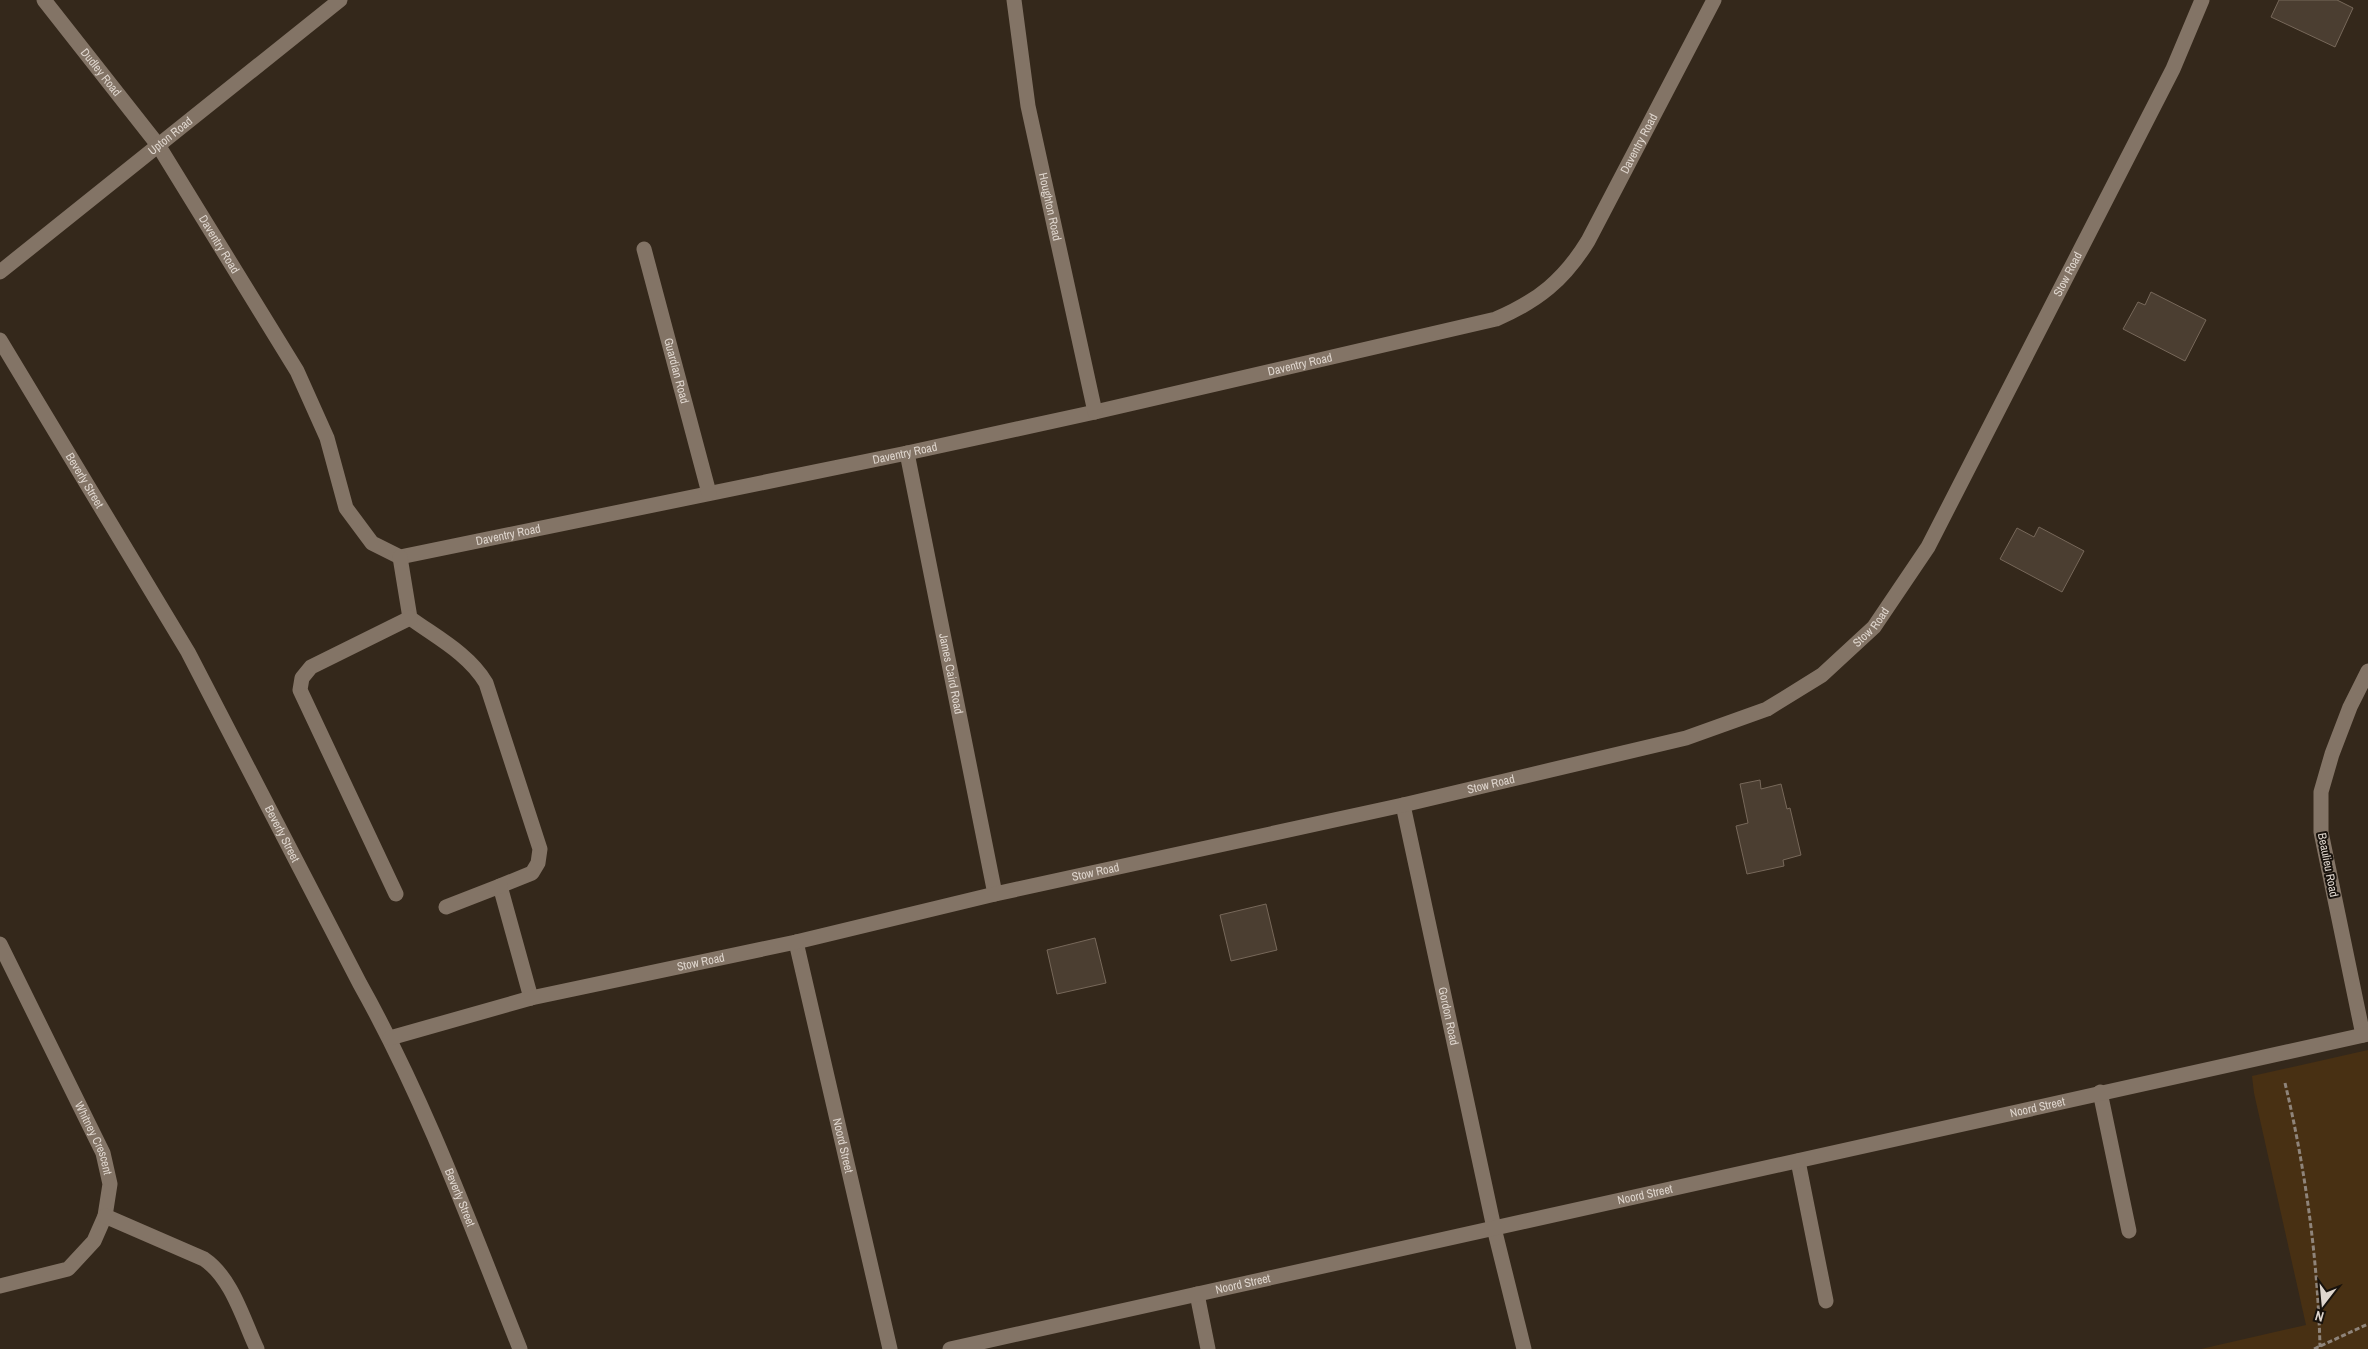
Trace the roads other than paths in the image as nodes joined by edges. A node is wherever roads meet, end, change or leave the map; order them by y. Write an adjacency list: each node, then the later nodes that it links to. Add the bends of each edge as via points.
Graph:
1 (44, 0): 6 (street, Dudley Road)
2 (340, 0): 6 (street, Upton Road)
3 (1014, 0): 10 (street, Houghton Road, via 1028,106)
4 (1714, 0): 10 (street, Daventry Road, via 1576,261 1560,280 1520,309 1471,326)
5 (2202, 0): 16 (street, Stow Road, via 2173,70 1932,538 1874,627 1822,675 1767,709 1686,738)
6 (158, 145): 8 (street, Upton Road); 13 (street, Daventry Road, via 297,372 327,438 346,508 372,542)
7 (644, 249): 12 (street, Guardian Road)
8 (0, 272)
9 (0, 340): 25 (street, Beverly Street, via 188,652)
10 (1095, 412): 11 (street, Daventry Road)
11 (907, 453): 12 (street, Daventry Road); 19 (street, James Caird Road)
12 (709, 493): 13 (street, Daventry Road)
13 (400, 557): 14 (street)
14 (410, 618): 17 (street, via 464,657 486,683 540,849 538,863 532,873); 18 (street, via 311,667 302,678 300,690)
15 (2368, 671): 24 (street, Beaulieu Road, via 2350,706 2321,792 2321,832)
16 (1403, 805): 19 (street, Stow Road); 29 (street, Gordon Road)
17 (500, 886): 20 (street); 23 (street)
18 (396, 894)
19 (996, 894): 21 (street, Stow Road)
20 (446, 907)
21 (796, 942): 23 (street, Stow Road); 36 (street, Noord Street)
22 (0, 944): 28 (street, Whitney Crescent, via 102,1153 110,1184)
23 (531, 998): 25 (street, Stow Road)
24 (2366, 1034): 26 (street, Noord Street)
25 (390, 1038): 35 (street, Beverly Street, via 444,1158)
26 (2100, 1092): 27 (street, Noord Street); 30 (street)
27 (1798, 1161): 29 (street, Noord Street); 33 (street)
28 (105, 1216): 31 (street, Whitney Crescent, via 94,1241 68,1269); 34 (street, via 216,1267)
29 (1494, 1228): 32 (street, Noord Street); 39 (street)
30 (2129, 1231)
31 (0, 1286)
32 (1197, 1294): 37 (street, Noord Street); 38 (street)
33 (1826, 1301)
34 (257, 1349)
35 (520, 1349)
36 (890, 1349)
37 (950, 1349)
38 (1208, 1349)
39 (1524, 1349)

